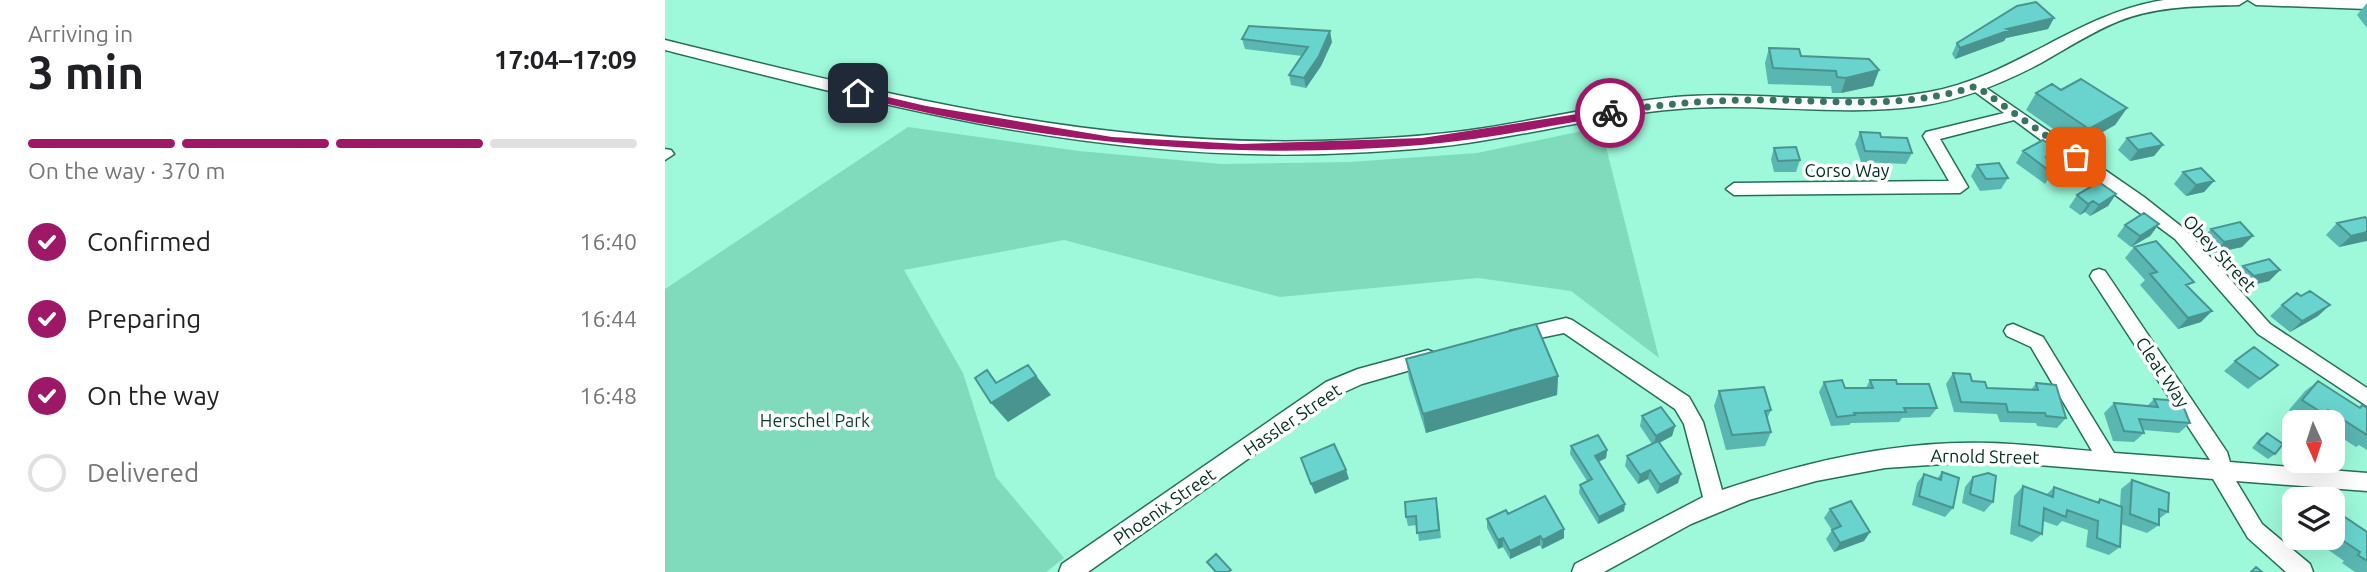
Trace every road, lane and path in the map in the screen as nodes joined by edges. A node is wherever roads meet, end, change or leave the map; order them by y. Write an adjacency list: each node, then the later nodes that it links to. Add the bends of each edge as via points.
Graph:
1 (2239, 0): 3 (main road)
2 (2256, 0): 4 (main road)
3 (2164, 2): 6 (main road, via 2107,19)
4 (2367, 4)
5 (665, 45): 6 (main road, via 926,109 1112,140 1188,146 1422,142 1675,103 1896,103)
6 (1976, 86): 7 (street, Obey Street)
7 (2014, 114): 8 (street, Corso Way, via 1931,136 1960,187); 13 (street, Obey Street, via 2181,235 2264,329)
8 (1734, 188)
9 (2099, 276): 16 (street, Cleat Way, via 2220,458)
10 (2013, 331): 14 (street, via 2037,342)
11 (1496, 341): 18 (street, via 1566,325 1682,403 1693,422)
12 (1447, 353): 15 (street, Hassler Street, via 1333,388)
13 (2367, 398)
14 (2109, 462): 16 (street, Arnold Street); 18 (street, Arnold Street, via 1940,452 1797,476)
15 (1223, 465): 19 (street, Phoenix Street)
16 (2219, 471): 17 (street, Arnold Street); 21 (street, Cleat Way, via 2255,531)
17 (2367, 482)
18 (1715, 503): 20 (street, Arnold Street)
19 (1070, 572)
20 (1583, 572)
21 (2302, 572)

